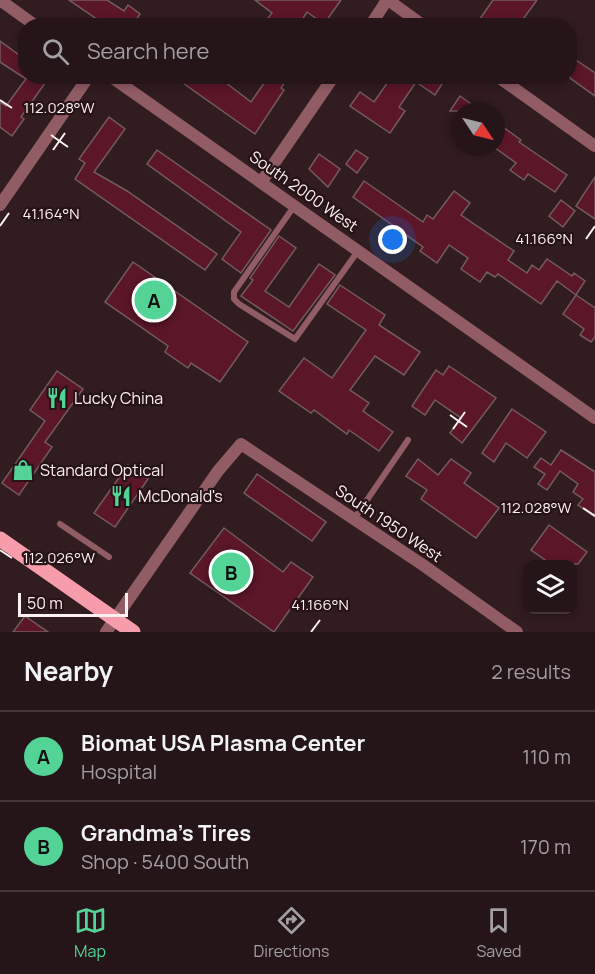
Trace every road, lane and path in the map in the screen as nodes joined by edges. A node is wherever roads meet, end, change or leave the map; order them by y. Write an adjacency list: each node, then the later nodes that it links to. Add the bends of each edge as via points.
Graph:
1 (0, 0): 3 (street)
2 (388, 0): 4 (street); 5 (street)
3 (25, 18)
4 (376, 18)
5 (413, 18)
6 (83, 84): 12 (street)
7 (122, 84): 11 (street, South 2000 West)
8 (329, 84): 11 (street)
9 (507, 84): 10 (street)
10 (595, 146)
11 (262, 181): 13 (street, South 2000 West)
12 (0, 205)
13 (295, 205): 14 (street, South 2000 West); 14 (lane, via 234,292 239,304 295,339)
14 (358, 250): 15 (street, South 2000 West)
15 (595, 418)
16 (408, 440): 17 (lane)
17 (354, 519): 21 (street, South 1950 West, via 241,444); 23 (street, South 1950 West)
18 (60, 524): 20 (lane)
19 (0, 539): 21 (main road)
20 (109, 557)
21 (110, 626): 22 (main road)
22 (133, 632)
23 (517, 632)

